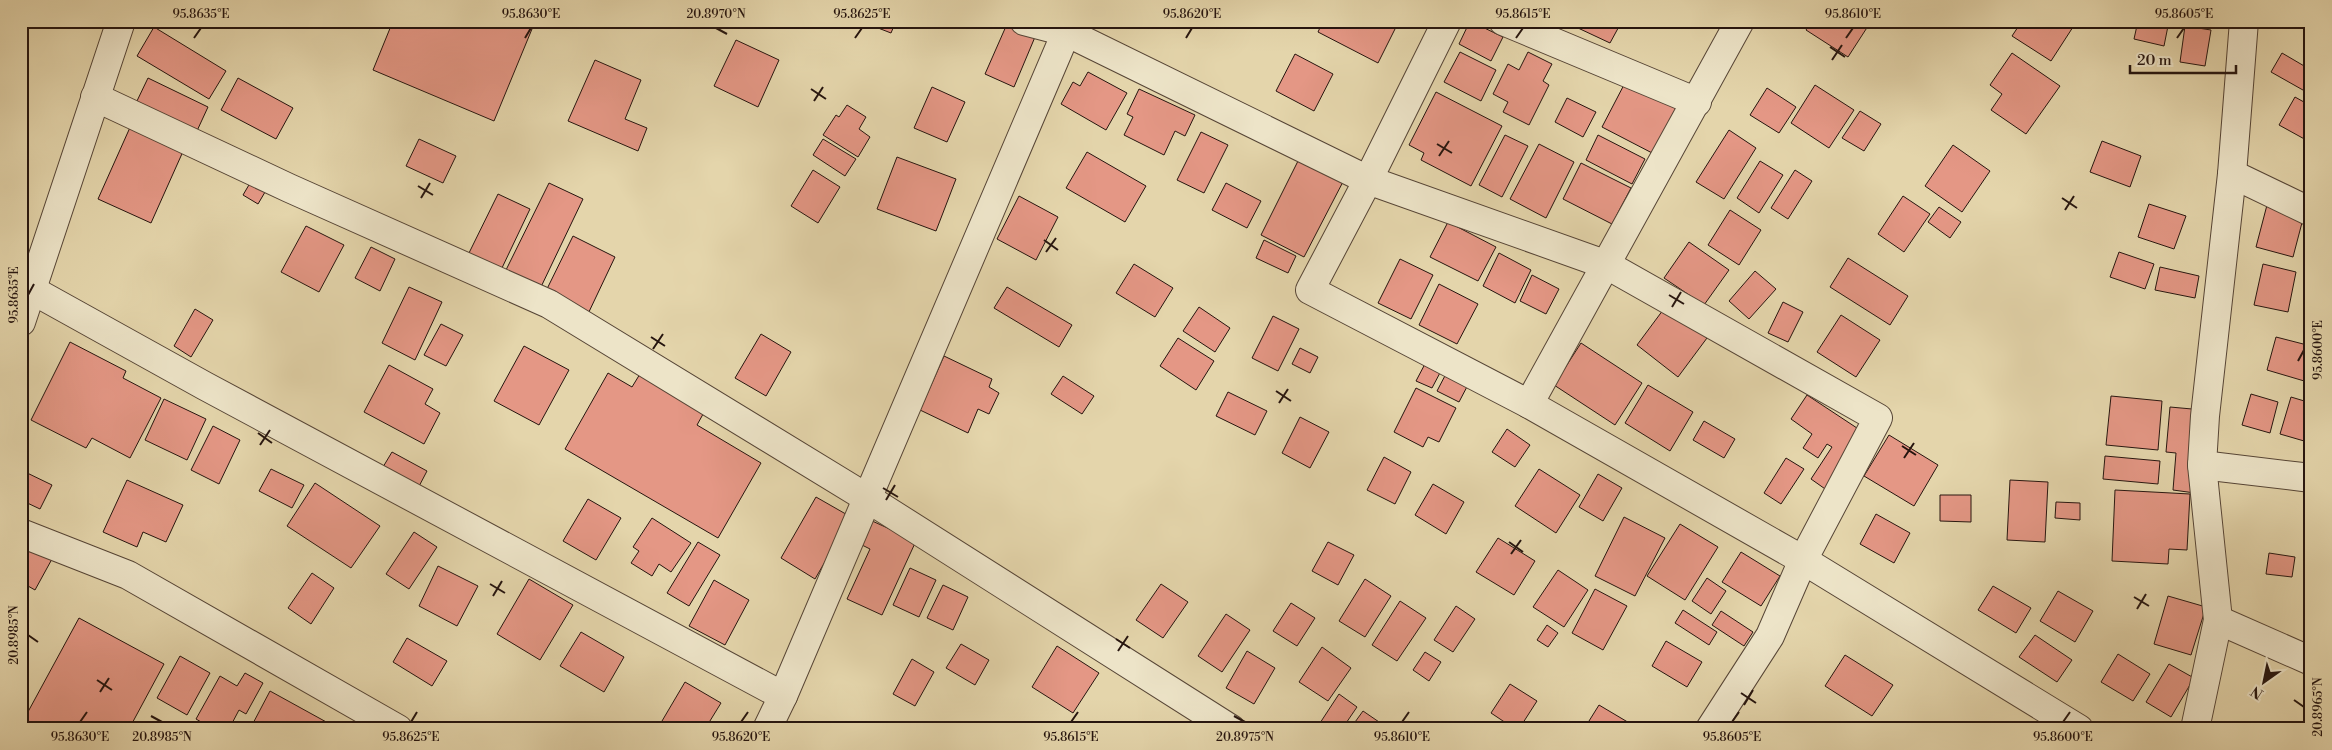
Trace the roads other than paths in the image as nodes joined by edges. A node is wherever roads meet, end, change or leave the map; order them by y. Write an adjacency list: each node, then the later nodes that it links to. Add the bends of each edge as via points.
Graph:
1 (121, 21): 8 (street)
2 (1024, 21): 7 (street)
3 (1447, 21): 11 (street)
4 (1503, 21): 9 (street)
5 (1740, 21): 9 (street)
6 (2244, 21): 10 (street)
7 (1068, 26): 11 (street); 19 (street)
8 (95, 97): 14 (street); 19 (street, via 549,304)
9 (1697, 102): 13 (street)
10 (2232, 174): 12 (street); 17 (street)
11 (1368, 180): 13 (street); 16 (street, via 1310,290)
12 (2311, 212)
13 (1607, 265): 16 (street); 21 (street, via 1878,418)
14 (32, 290): 15 (street); 24 (street)
15 (21, 322)
16 (1529, 404): 21 (street)
17 (2202, 465): 18 (street); 22 (street)
18 (2311, 478)
19 (867, 498): 24 (street); 27 (street)
20 (21, 533): 25 (street, via 128,575)
21 (1803, 560): 28 (street, via 1770,636); 29 (street)
22 (2218, 620): 23 (street); 30 (street)
23 (2311, 661)
24 (783, 696): 26 (street)
25 (398, 729)
26 (767, 729)
27 (1231, 729)
28 (1710, 729)
29 (2079, 729)
30 (2195, 729)

